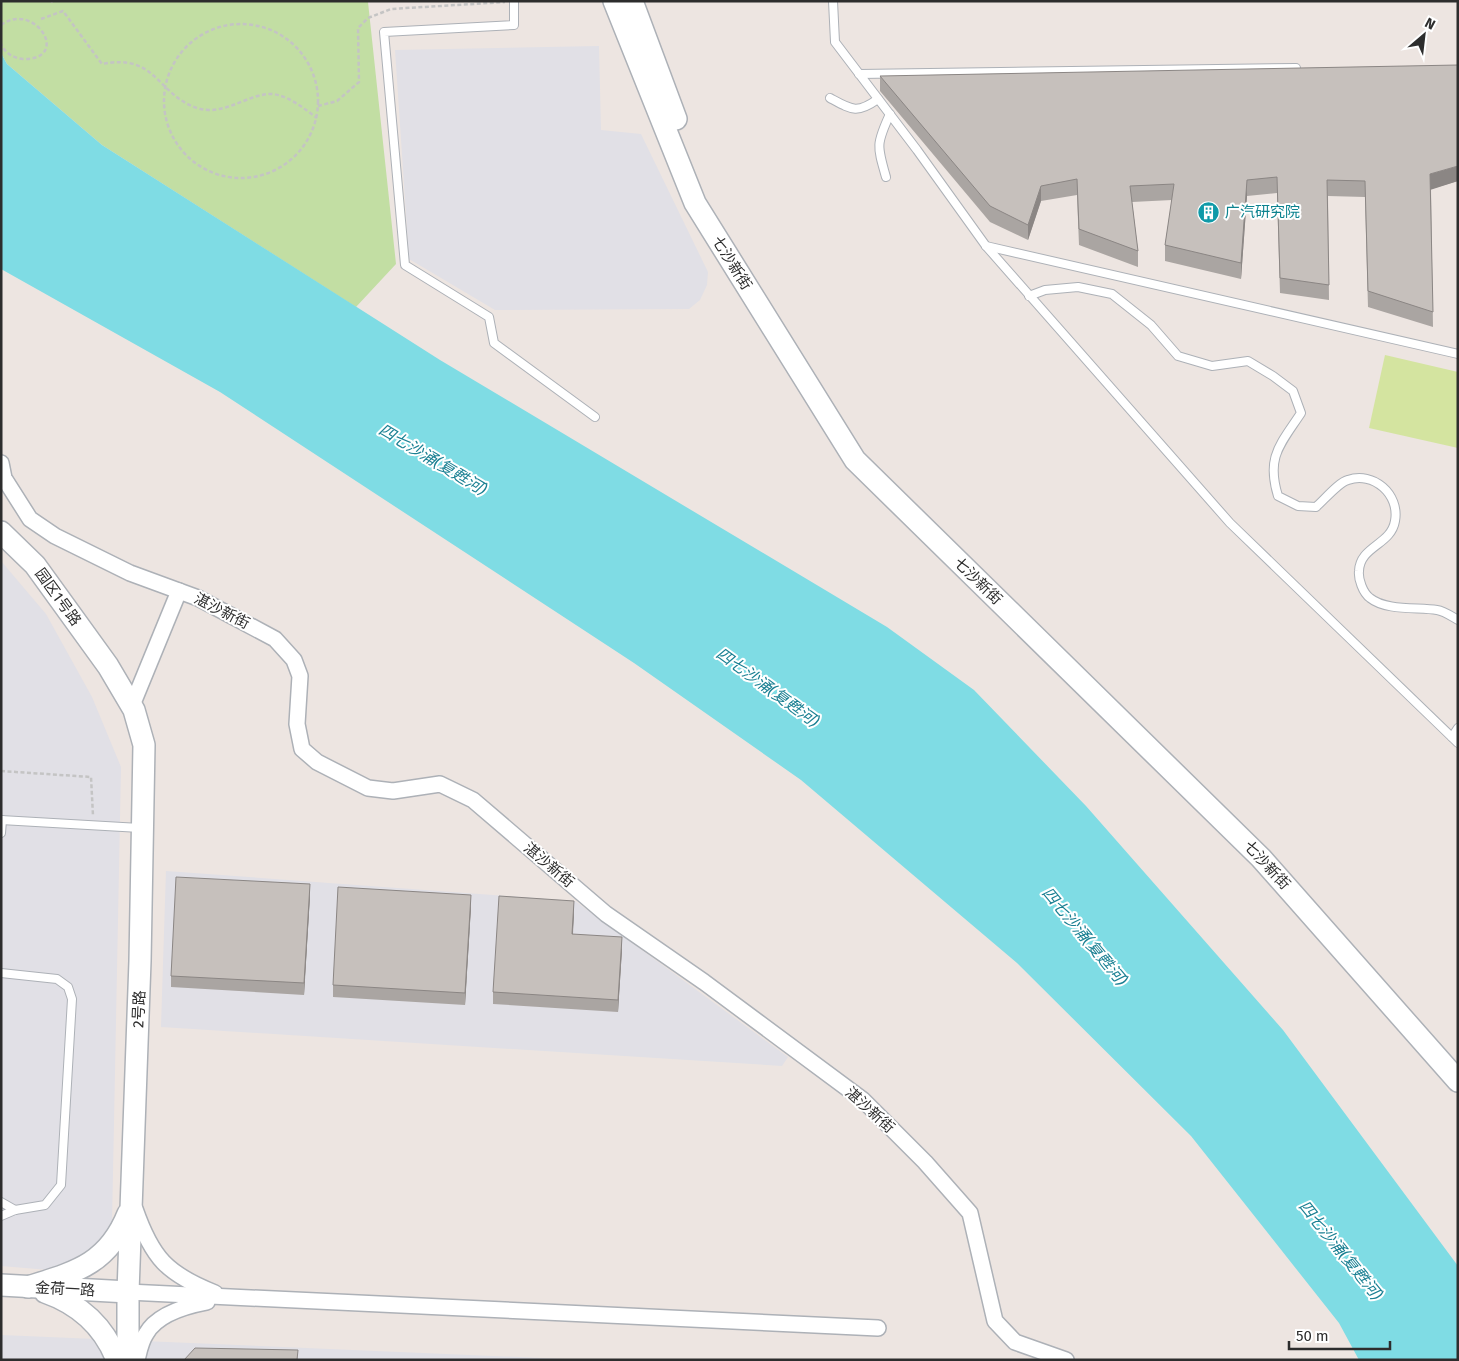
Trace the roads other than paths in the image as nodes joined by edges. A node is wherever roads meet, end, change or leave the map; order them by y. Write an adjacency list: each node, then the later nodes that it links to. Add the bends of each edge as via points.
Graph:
1 (514, 1): 14 (lane, via 514,25 384,32 405,265 489,317 494,343)
2 (614, 1): 28 (street, 七沙新街, via 695,203 855,460 1262,858)
3 (833, 1): 6 (lane, via 835,42)
4 (634, 4): 27 (street, 七沙新街, via 705,196 865,450 1272,849)
5 (1308, 68): 6 (lane)
6 (859, 74): 8 (lane)
7 (830, 98): 8 (lane, via 852,109 865,108)
8 (878, 99): 9 (lane)
9 (890, 114): 10 (lane, via 878,138); 11 (lane)
10 (886, 177)
11 (986, 246): 12 (lane); 13 (lane)
12 (1029, 296): 18 (lane, via 1045,290 1078,287 1112,294 1151,325 1178,356 1212,366 1248,361 1293,391 1301,413 1274,458 1278,496 1298,506 1316,507 1346,480 1366,476 1378,482 1396,507 1395,522 1390,535 1363,558 1359,571 1362,586 1370,598 1386,605 1439,610); 22 (lane, via 1230,523)
13 (1458, 354)
14 (595, 417)
15 (1, 463): 17 (street, 湛沙新街, via 4,478 30,519 100,560)
16 (1, 532): 19 (street, 园区1号路, via 35,565)
17 (179, 591): 20 (street); 41 (street, 湛沙新街, via 218,608 275,640 294,660 300,676 297,724 300,740 302,748 317,762 368,788 393,791 440,784 473,800 606,914 863,1100 925,1162 970,1214 995,1321 1015,1342)
18 (1458, 620)
19 (108, 666): 20 (street, 2号路)
20 (131, 708): 24 (street, 2号路, via 144,745)
21 (1458, 728): 22 (lane)
22 (1455, 740)
23 (2, 820): 24 (lane); 25 (lane)
24 (142, 828): 30 (street, 2号路)
25 (1, 833)
26 (1, 973): 31 (lane, via 57,979 68,987 72,999 61,1185 45,1205)
27 (1458, 1060)
28 (1458, 1081)
29 (1, 1202): 31 (lane)
30 (133, 1202): 34 (street, via 121,1232 107,1250 76,1272); 35 (street, 2号路); 36 (street, via 143,1233 156,1256 172,1272)
31 (15, 1210): 32 (lane)
32 (1, 1216)
33 (1, 1285): 34 (street, 金荷一路)
34 (28, 1287): 35 (street, 金荷一路); 38 (street, via 58,1297 82,1310 100,1329)
35 (128, 1292): 36 (street); 39 (street, 2号路)
36 (225, 1298): 37 (street); 40 (street, via 188,1306 166,1315 146,1333)
37 (878, 1328)
38 (117, 1360)
39 (128, 1360)
40 (137, 1360)
41 (1066, 1360)

